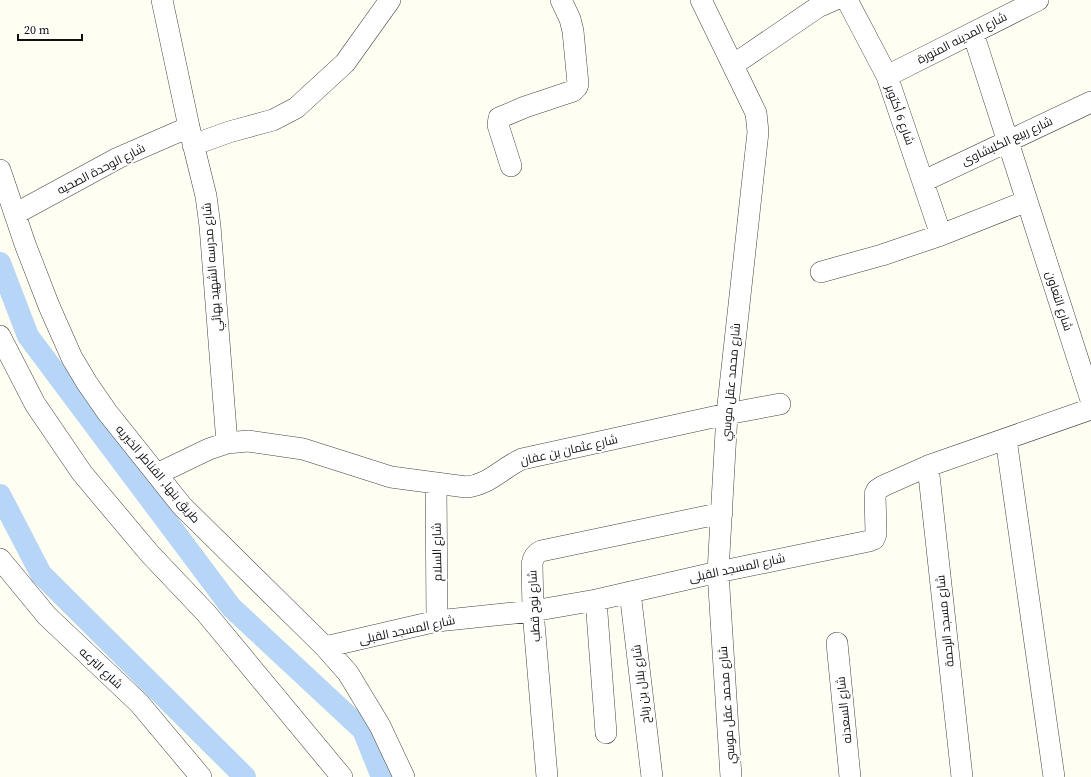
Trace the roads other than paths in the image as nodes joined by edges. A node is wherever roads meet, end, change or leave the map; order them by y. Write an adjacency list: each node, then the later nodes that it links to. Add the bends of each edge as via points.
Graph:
1 (162, 0): 12 (street, شارع مدرسه الشهيد بهائي)
2 (390, 0): 12 (street, شارع الوحدة الصحيه, via 345,63 296,108 273,120 229,132)
3 (561, 0): 14 (street, via 573,31 578,84 573,91 499,118 498,125)
4 (701, 0): 9 (street, شارع محمد عقل موسي)
5 (834, 0): 9 (street, via 818,7)
6 (846, 0): 10 (street, شارع 6 أكتوبر)
7 (1038, 0): 8 (street, شارع المدينه المنورة)
8 (973, 33): 10 (street, شارع المدينه المنورة); 13 (street, شارع التعاون)
9 (733, 65): 25 (street, شارع محمد عقل موسي, via 756,113 758,132)
10 (887, 76): 16 (street, شارع 6 أكتوبر)
11 (1091, 102): 13 (street, شارع ربيع الكلبشاوى)
12 (191, 136): 18 (street, شارع الوحدة الصحيه, via 118,158); 27 (street, شارع مدرسه الشهيد بهائي, via 206,196 210,226)
13 (1008, 141): 16 (street, شارع ربيع الكلبشاوى); 17 (street, شارع التعاون)
14 (511, 166)
15 (0, 170): 18 (street, طريق بنها, القناطر الخيريه)
16 (924, 181): 19 (street, شارع 6 أكتوبر)
17 (1027, 201): 19 (street); 22 (street, شارع التعاون)
18 (15, 214): 29 (street, طريق بنها, القناطر الخيريه, via 46,299 72,358 108,412)
19 (941, 235): 20 (street)
20 (821, 272)
21 (0, 336): 42 (street, via 35,404 82,473 150,554 206,613)
22 (1091, 400)
23 (780, 404): 25 (street, شارع عثمان بن عفان)
24 (1091, 409): 26 (street, شارع المسجد القبلى)
25 (727, 414): 30 (street, شارع عثمان بن عفان, via 522,460 476,486); 31 (street, شارع محمد عقل موسي)
26 (1006, 439): 28 (street, شارع المسجد القبلى); 49 (street)
27 (227, 443): 29 (street, شارع عثمان بن عفان, via 198,453); 30 (street, شارع عثمان بن عفان, via 248,441 303,448 391,477)
28 (928, 466): 33 (street, شارع المسجد القبلى, via 878,490 874,498 874,539); 48 (street, شارع مسجد الرحمة)
29 (157, 474): 39 (street, طريق بنها, القناطر الخيريه, via 182,506)
30 (436, 483): 37 (street, شارع السلام)
31 (722, 513): 33 (street, شارع محمد عقل موسي); 36 (street, شارع نوح قطب, via 541,551 536,554 532,564)
32 (0, 559): 41 (street, شارع الترعه, via 47,616 139,703)
33 (718, 572): 34 (street, شارع المسجد القبلى); 46 (street, شارع محمد عقل موسي)
34 (630, 592): 35 (street, شارع المسجد القبلى); 45 (street, شارع بلال بن رباح)
35 (596, 600): 36 (street, شارع المسجد القبلى); 40 (street)
36 (533, 611): 37 (street, شارع المسجد القبلى); 44 (street, شارع نوح قطب)
37 (438, 621): 39 (street, شارع المسجد القبلى)
38 (837, 643): 47 (street, شارع السعدنه)
39 (325, 647): 43 (street, طريق بنها, القناطر الخيريه, via 348,672 380,726)
40 (606, 733)
41 (201, 777)
42 (342, 777)
43 (404, 777)
44 (547, 777)
45 (652, 777)
46 (731, 777)
47 (850, 777)
48 (962, 777)
49 (1054, 777)

